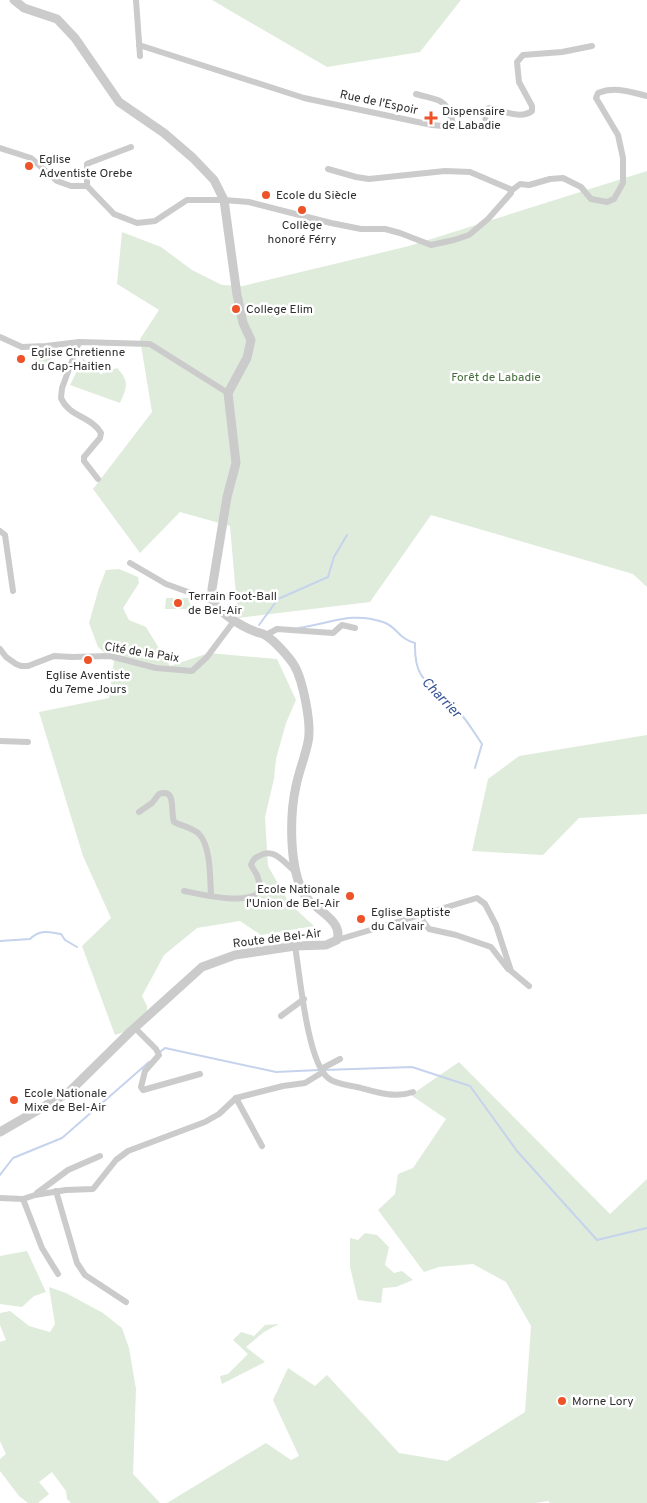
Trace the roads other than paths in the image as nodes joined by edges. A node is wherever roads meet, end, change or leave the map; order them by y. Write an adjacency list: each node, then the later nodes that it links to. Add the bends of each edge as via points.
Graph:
1 (14, 0): 14 (street, via 24,8 57,19 75,38 119,102 193,158 214,180)
2 (136, 0): 3 (street)
3 (139, 45): 5 (street); 8 (street, Rue de l'Espoir, via 304,98)
4 (592, 46): 8 (street, Rue de l'Espoir, via 523,55 517,62 519,82 532,111 521,115 489,108 485,112 484,127)
5 (140, 56)
6 (416, 94): 8 (street, via 445,103 450,109)
7 (647, 96): 13 (street, via 618,89 598,93 596,98 618,136 622,158 623,183 614,199 607,202 591,199 581,187 563,178 520,184)
8 (454, 127)
9 (0, 148): 12 (street, via 31,158 57,181 71,186)
10 (131, 148): 12 (street, via 87,164)
11 (328, 169): 13 (street, via 369,179 445,171 470,172)
12 (87, 186): 14 (street, via 114,214 137,223 155,221 187,200)
13 (512, 191): 14 (street, via 488,220 469,235 431,245 384,229 331,224 249,202)
14 (224, 200): 17 (street, via 237,295 243,323 251,340 247,358)
15 (0, 337): 16 (street, via 22,347)
16 (79, 342): 17 (street, via 150,344); 18 (street, via 61,398 72,413 92,422 101,433 84,457)
17 (228, 393): 22 (street, via 236,463 227,497 212,589)
18 (98, 479)
19 (0, 531): 21 (street, via 5,535)
20 (130, 563): 22 (street, via 166,584)
21 (13, 590)
22 (213, 601): 23 (street, Route de Bel-Air)
23 (234, 621): 25 (street, Route de Bel-Air); 26 (street, Cité de la Paix, via 208,657 192,671 156,668 110,656 54,656 21,666)
24 (355, 628): 25 (street, via 342,625 333,632 277,629)
25 (266, 635): 30 (street, Route de Bel-Air, via 294,665 308,712 309,740 296,787 292,818)
26 (0, 649)
27 (0, 741): 28 (street)
28 (28, 742)
29 (139, 812): 32 (street, via 158,794 170,794 174,822 198,833 203,841 208,855)
30 (295, 871): 32 (street, via 271,852 266,852 256,857 251,865 260,888 258,894 245,898); 34 (street, Route de Bel-Air, via 304,895 337,928)
31 (184, 891): 32 (street)
32 (211, 896)
33 (419, 916): 34 (street); 36 (street, via 428,929 491,947); 36 (street, via 479,899 486,904 496,925)
34 (337, 940): 35 (street, Route de Bel-Air, via 326,945)
35 (295, 946): 38 (street); 40 (street, Route de Bel-Air, via 235,955 202,967)
36 (511, 971): 37 (street)
37 (530, 986)
38 (304, 999): 39 (street); 42 (street, via 314,1052)
39 (281, 1016)
40 (134, 1027): 43 (street, via 158,1054 145,1071 143,1090); 46 (street, Route de Bel-Air, via 69,1092)
41 (340, 1059): 42 (street)
42 (322, 1070): 44 (street, via 333,1081 376,1092 398,1096); 45 (street, via 306,1083)
43 (200, 1074)
44 (413, 1092)
45 (236, 1098): 47 (street); 49 (street, via 205,1122 128,1151 116,1160 92,1189)
46 (0, 1132)
47 (262, 1146)
48 (100, 1156): 50 (street, via 68,1170)
49 (56, 1192): 50 (street); 54 (street, via 80,1269)
50 (35, 1195): 52 (street)
51 (0, 1198): 52 (street)
52 (23, 1199): 53 (street, via 42,1248)
53 (58, 1274)
54 (126, 1302)

